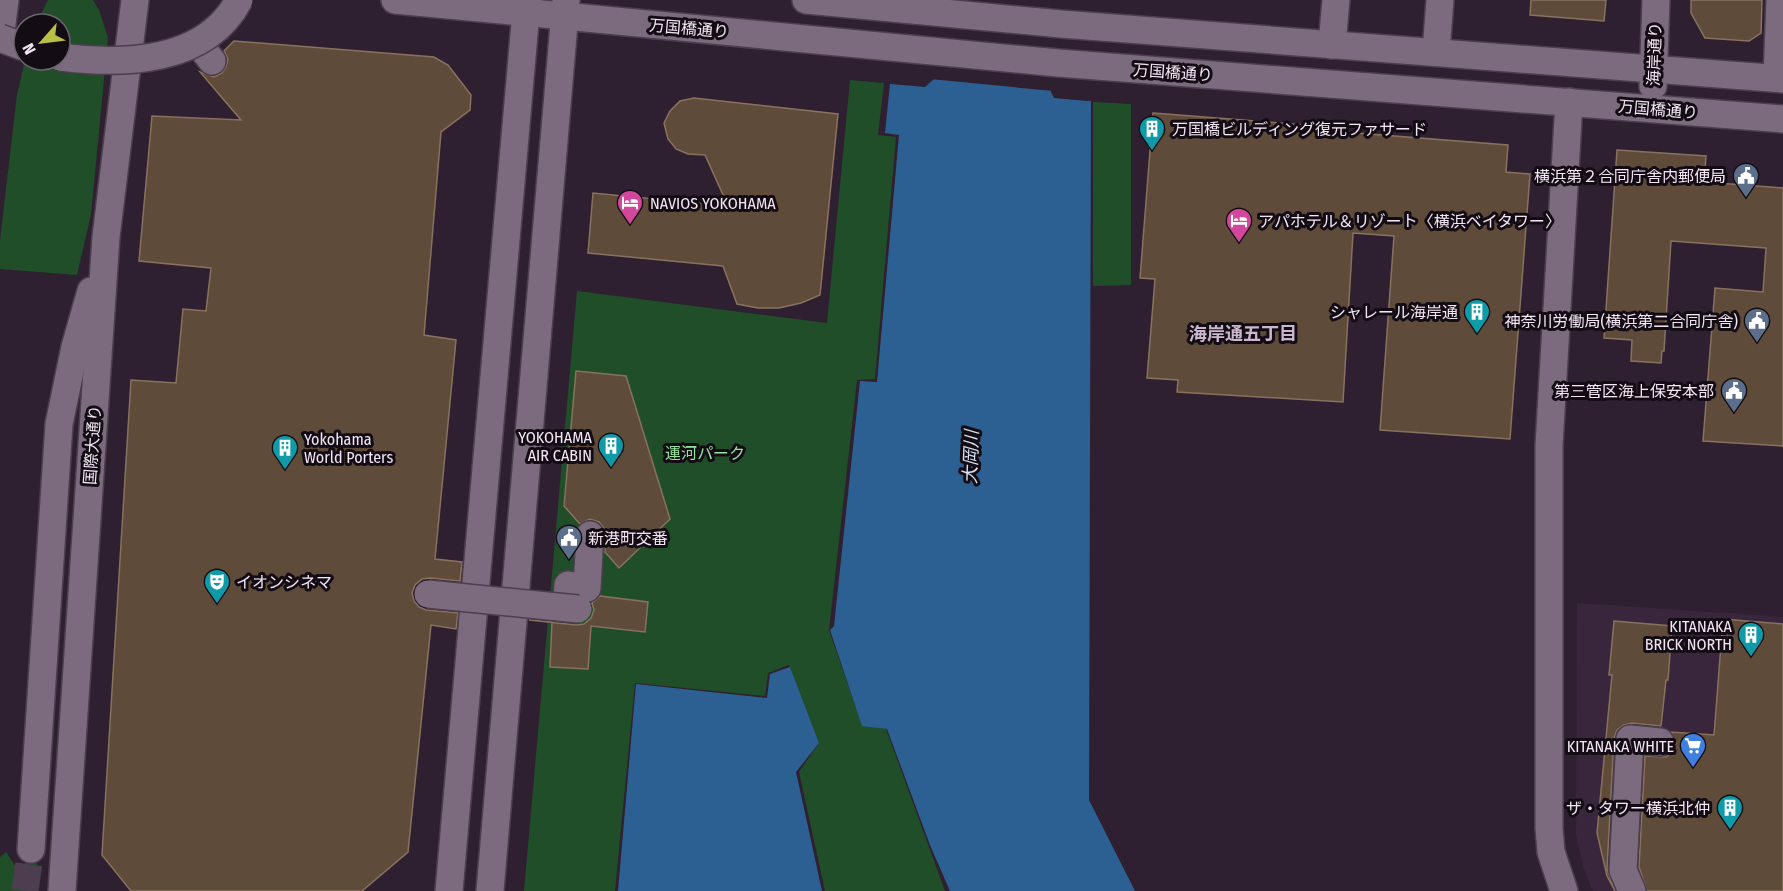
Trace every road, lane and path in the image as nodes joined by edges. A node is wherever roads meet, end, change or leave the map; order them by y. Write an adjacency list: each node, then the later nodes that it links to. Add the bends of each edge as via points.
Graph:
1 (5, 0): 12 (street)
2 (135, 0): 21 (street, 国際大通り)
3 (239, 0): 15 (street, bridge, via 205,52 173,52 124,60)
4 (394, 0): 10 (street)
5 (806, 0): 13 (street)
6 (1336, 0): 13 (street)
7 (1440, 0): 14 (street)
8 (1656, 0): 16 (street, 海岸通り)
9 (1780, 0): 17 (street)
10 (526, 6): 11 (street, 万国橋通り); 27 (street)
11 (565, 8): 18 (street, 万国橋通り, via 929,51); 28 (street)
12 (0, 38)
13 (1332, 45): 14 (street)
14 (1436, 52): 16 (street)
15 (72, 58)
16 (1653, 68): 17 (street); 19 (street, 海岸通り)
17 (1780, 78)
18 (1569, 102): 19 (street, 万国橋通り); 29 (street, via 1549,446 1549,828 1551,852)
19 (1652, 108): 20 (street, 万国橋通り)
20 (1783, 119)
21 (106, 237): 25 (street, via 75,347 59,424); 26 (street, 国際大通り)
22 (590, 535): 23 (street, bridge, via 586,588 568,585 572,609)
23 (428, 594)
24 (1660, 742): 30 (street, via 1630,739 1623,870)
25 (31, 849)
26 (62, 891)
27 (449, 891)
28 (490, 891)
29 (1564, 891)
30 (1632, 891)

